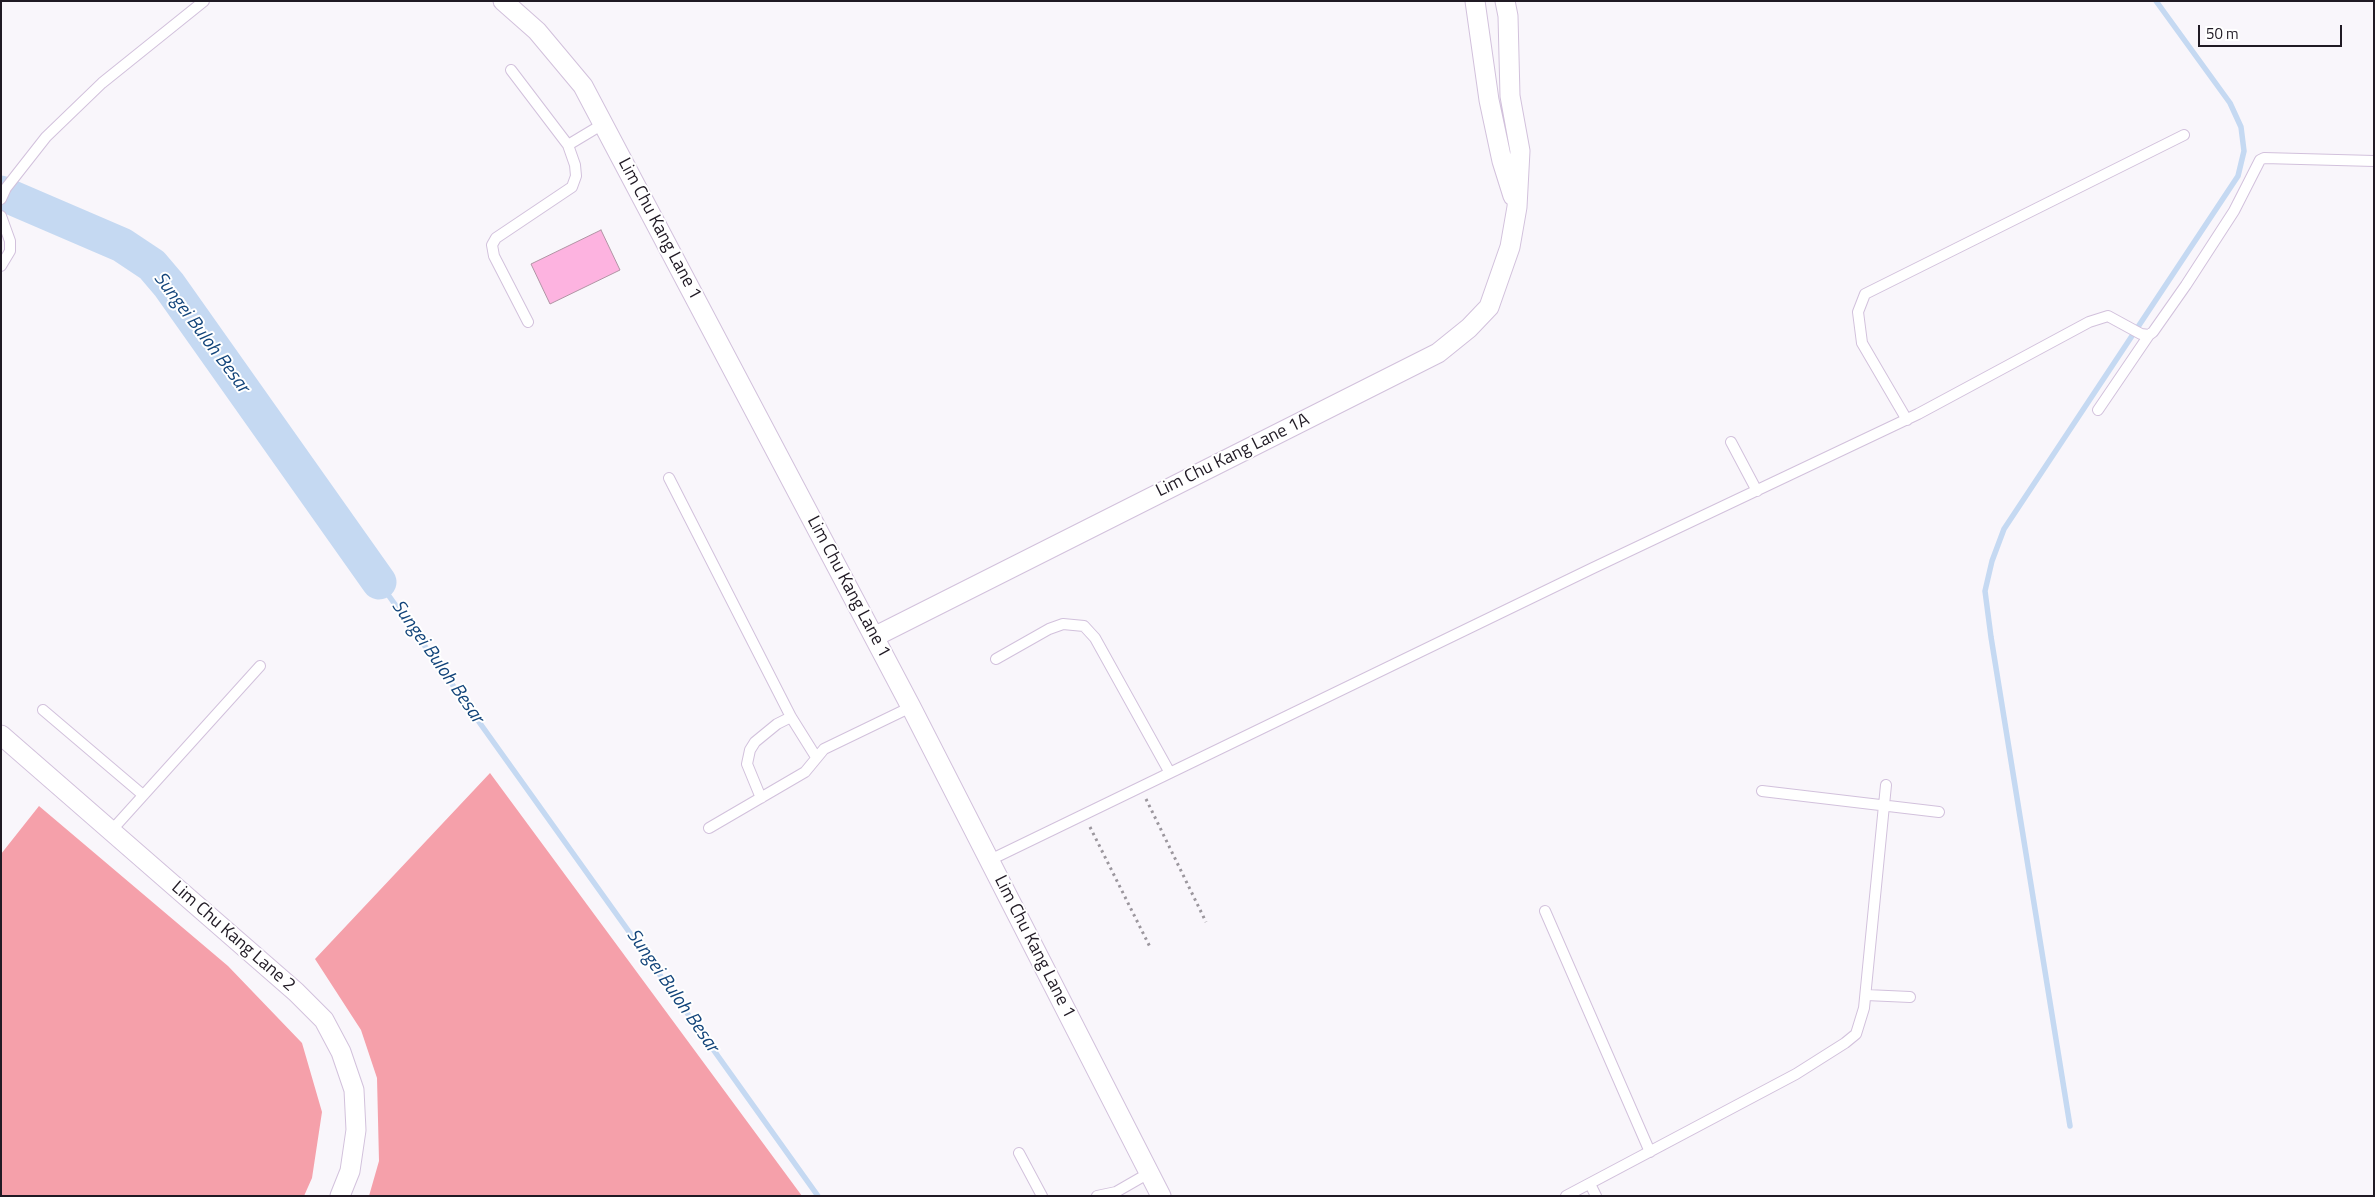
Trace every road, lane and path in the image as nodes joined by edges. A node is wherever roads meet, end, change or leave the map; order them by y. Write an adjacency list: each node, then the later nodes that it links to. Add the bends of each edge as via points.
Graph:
1 (204, 1): 10 (lane, via 102,83 46,137)
2 (504, 1): 6 (street, Lim Chu Kang Lane 1, via 537,32 583,86)
3 (1475, 1): 11 (street, Lim Chu Kang Lane 1A, via 1489,100 1502,161)
4 (1505, 1): 11 (street, Lim Chu Kang Lane 1A, via 1510,96 1520,151)
5 (511, 70): 8 (lane)
6 (604, 124): 8 (lane); 21 (street, Lim Chu Kang Lane 1)
7 (2184, 135): 17 (lane, via 1866,294 1858,312 1862,343)
8 (568, 145): 14 (lane, via 575,165 572,187 496,238 492,245 494,256)
9 (2374, 161): 15 (lane, via 2260,160 2234,211 2154,332)
10 (1, 199)
11 (1517, 207): 21 (street, Lim Chu Kang Lane 1A, via 1510,247 1489,307 1438,354)
12 (1, 216): 13 (lane, via 10,251)
13 (1, 266)
14 (528, 322)
15 (2145, 334): 16 (lane); 17 (lane, via 2108,316 2090,322)
16 (2098, 410)
17 (1907, 420): 20 (lane)
18 (1731, 442): 20 (lane)
19 (669, 478): 26 (lane)
20 (1756, 490): 29 (lane)
21 (874, 637): 24 (street, Lim Chu Kang Lane 1)
22 (996, 659): 29 (lane, via 1049,629 1064,624 1084,626 1095,638)
23 (260, 666): 33 (lane)
24 (910, 706): 28 (lane); 40 (street, Lim Chu Kang Lane 1)
25 (43, 710): 33 (lane)
26 (791, 716): 28 (lane); 34 (lane, via 755,742 750,750 747,764)
27 (1, 735): 39 (street, Lim Chu Kang Lane 2)
28 (816, 757): 34 (lane, via 805,772)
29 (1170, 773): 31 (lane)
30 (1886, 785): 35 (lane)
31 (1140, 787): 37 (lane); 42 (path)
32 (1762, 791): 35 (lane)
33 (143, 796): 39 (lane)
34 (760, 798): 38 (lane)
35 (1884, 805): 36 (lane); 44 (lane)
36 (1939, 812)
37 (1084, 815): 40 (lane); 43 (path)
38 (709, 828)
39 (111, 831): 50 (street, Lim Chu Kang Lane 2, via 324,1020 341,1052 354,1090 356,1130 350,1171)
40 (990, 860): 48 (street, Lim Chu Kang Lane 1)
41 (1545, 911): 46 (lane)
42 (1206, 922)
43 (1151, 949)
44 (1866, 995): 45 (lane); 46 (lane, via 1856,1034 1845,1043 1796,1074)
45 (1910, 998)
46 (1650, 1152): 49 (lane)
47 (1019, 1153): 51 (lane)
48 (1149, 1172): 52 (lane, via 1116,1192); 53 (street, Lim Chu Kang Lane 1)
49 (1590, 1184): 54 (lane); 55 (lane)
50 (340, 1196)
51 (1042, 1196)
52 (1097, 1196)
53 (1161, 1196)
54 (1566, 1196)
55 (1596, 1196)

